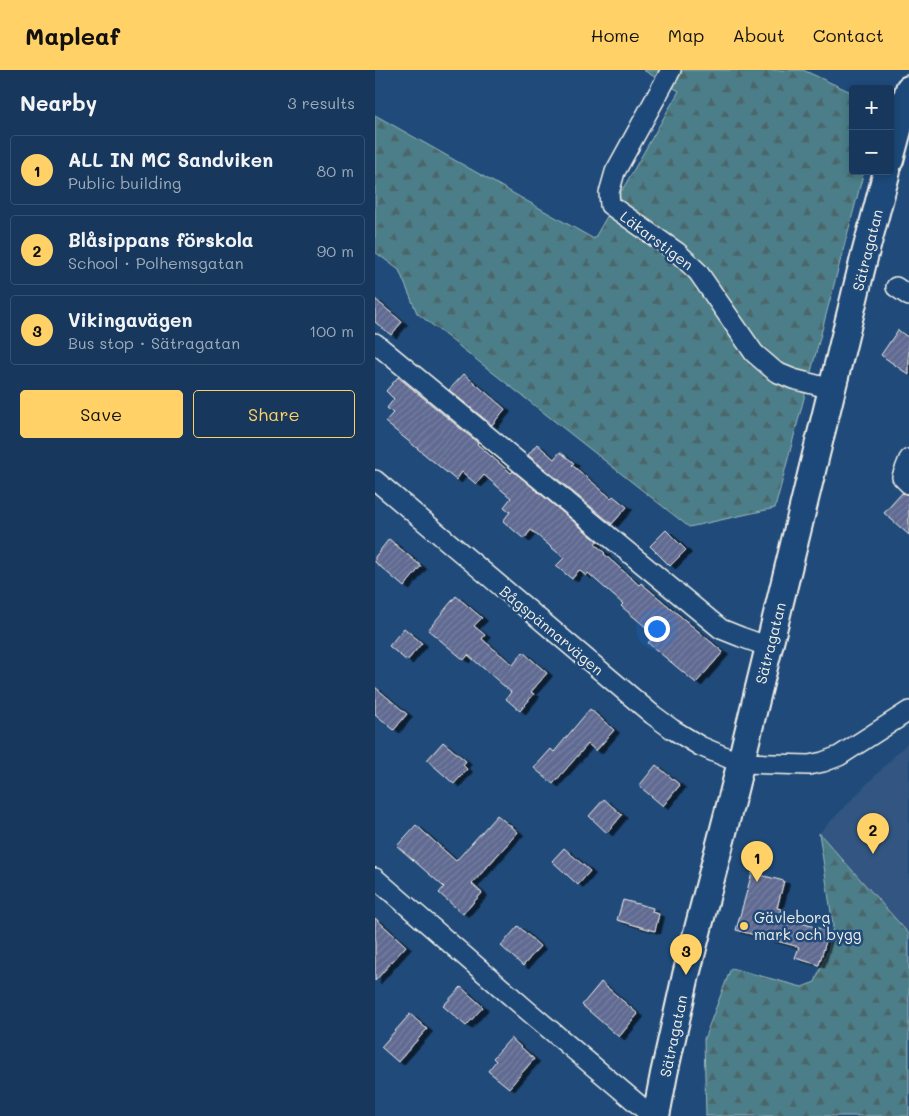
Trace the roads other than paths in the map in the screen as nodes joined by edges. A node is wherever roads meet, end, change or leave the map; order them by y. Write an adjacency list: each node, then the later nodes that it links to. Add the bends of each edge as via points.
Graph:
1 (671, 70): 6 (street, Läkarstigen, via 615,172 609,193 610,205 677,252 698,272 754,353 776,372)
2 (909, 89): 3 (street)
3 (894, 145)
4 (886, 175): 6 (street, Sätragatan)
5 (375, 343): 10 (street, via 721,629)
6 (832, 389): 10 (street, Sätragatan)
7 (909, 459): 9 (street, via 902,477)
8 (375, 480): 12 (street, Bågspännarvägen, via 653,715 700,746)
9 (909, 484)
10 (769, 647): 12 (street, Sätragatan)
11 (909, 711): 12 (street, via 839,756 823,762 809,765)
12 (740, 764): 15 (street, Sätragatan, via 683,989)
13 (375, 878): 14 (street)
14 (652, 1116)
15 (656, 1116)

